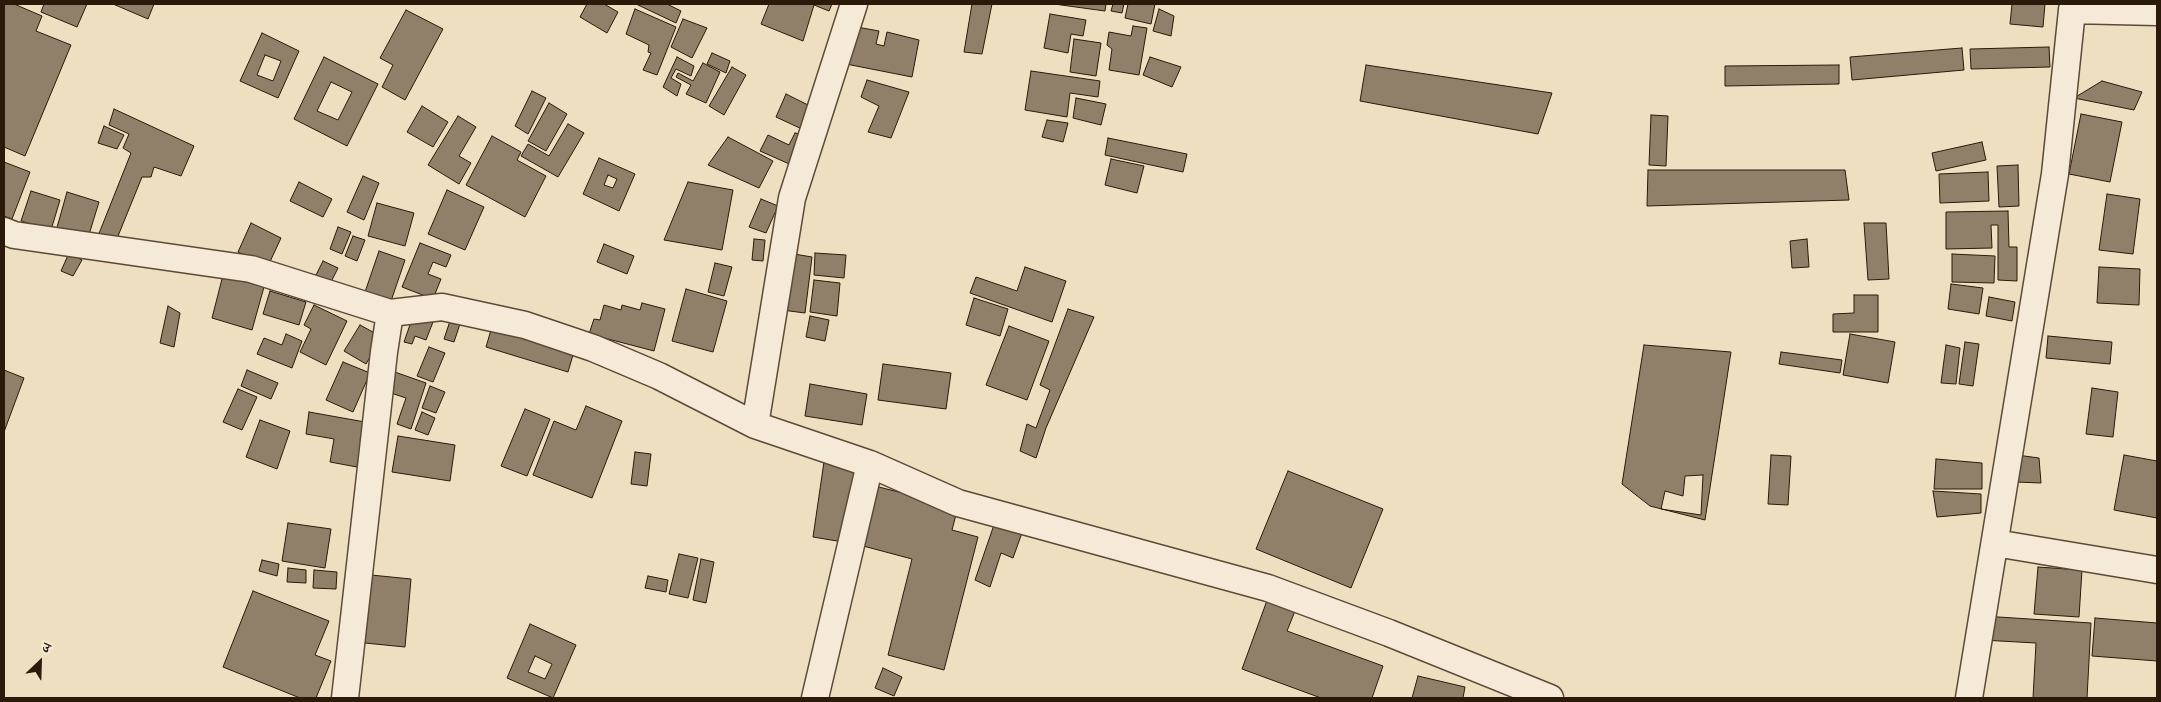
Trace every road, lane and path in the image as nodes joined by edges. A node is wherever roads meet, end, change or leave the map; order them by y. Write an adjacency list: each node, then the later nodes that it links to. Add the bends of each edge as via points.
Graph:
1 (854, 4): 6 (street, via 792,198)
2 (2072, 7): 3 (street); 8 (street, via 2055,174)
3 (2157, 12)
4 (4, 231): 5 (street, via 251,269)
5 (390, 314): 6 (street, via 442,306 525,325 593,348 659,376); 10 (street)
6 (755, 425): 7 (street)
7 (870, 464): 11 (street); 12 (street, via 958,503 1268,588)
8 (1995, 543): 9 (street); 13 (street)
9 (2157, 570)
10 (345, 698)
11 (815, 698)
12 (1550, 698)
13 (1969, 698)

